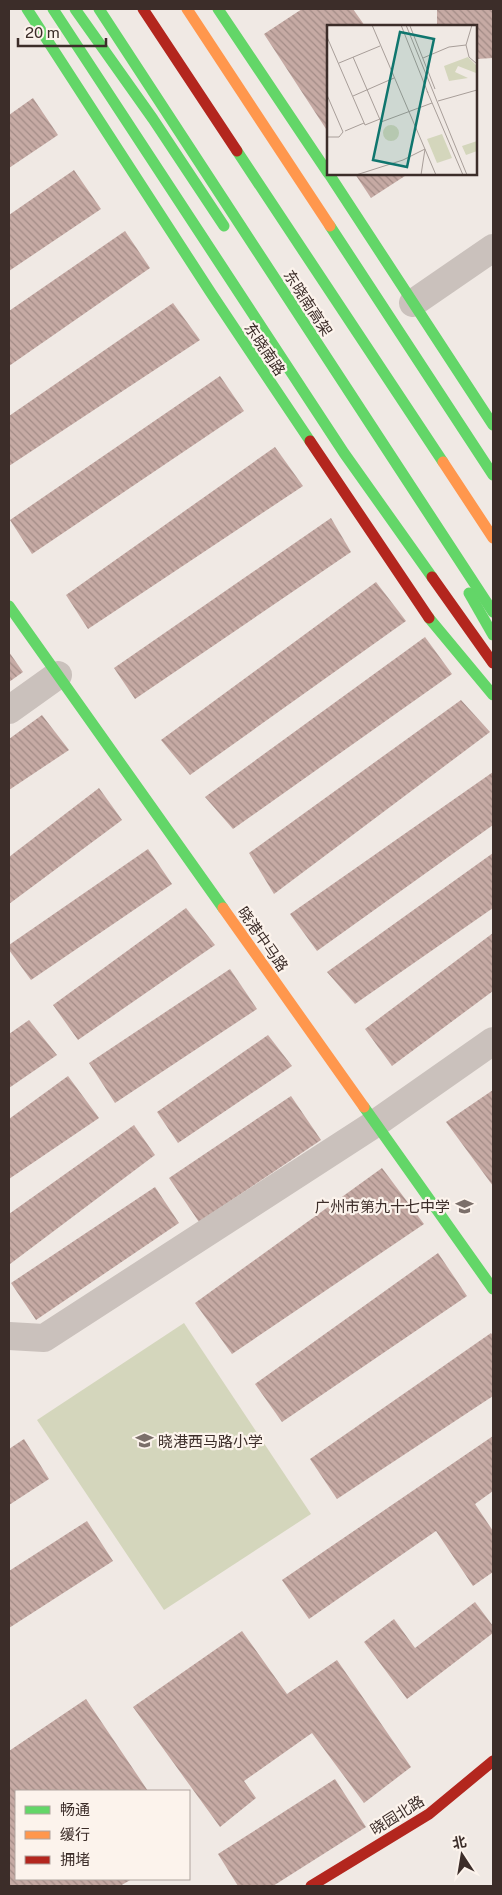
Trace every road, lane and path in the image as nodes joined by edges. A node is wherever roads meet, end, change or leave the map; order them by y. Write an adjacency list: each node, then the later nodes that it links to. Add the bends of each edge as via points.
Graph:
1 (26, 9): 24 (main road, 东晓南路, via 422,609)
2 (53, 9): 22 (main road, via 373,496)
3 (75, 9): 11 (main road)
4 (99, 9): 20 (main road, 东晓南高架)
5 (143, 9): 18 (main road, 东晓南高架)
6 (187, 9): 16 (main road)
7 (218, 9): 9 (main road)
8 (205, 82): 17 (main road)
9 (327, 172)
10 (329, 175): 13 (main road)
11 (229, 234)
12 (493, 248): 13 (street)
13 (413, 303): 14 (main road)
14 (493, 425)
15 (378, 457): 21 (main road, via 466,588)
16 (493, 475)
17 (493, 521)
18 (493, 538)
19 (9, 606): 23 (main road, 晓港中马路)
20 (493, 612)
21 (493, 635)
22 (493, 663)
23 (58, 675): 25 (street); 27 (main road, 晓港中马路)
24 (493, 695)
25 (9, 710)
26 (493, 1041): 27 (street)
27 (376, 1123): 28 (main road, 晓港中马路); 29 (street, via 44,1338)
28 (493, 1289)
29 (9, 1336)
30 (493, 1761): 31 (main road, 晓园北路, via 429,1814)
31 (311, 1886)

